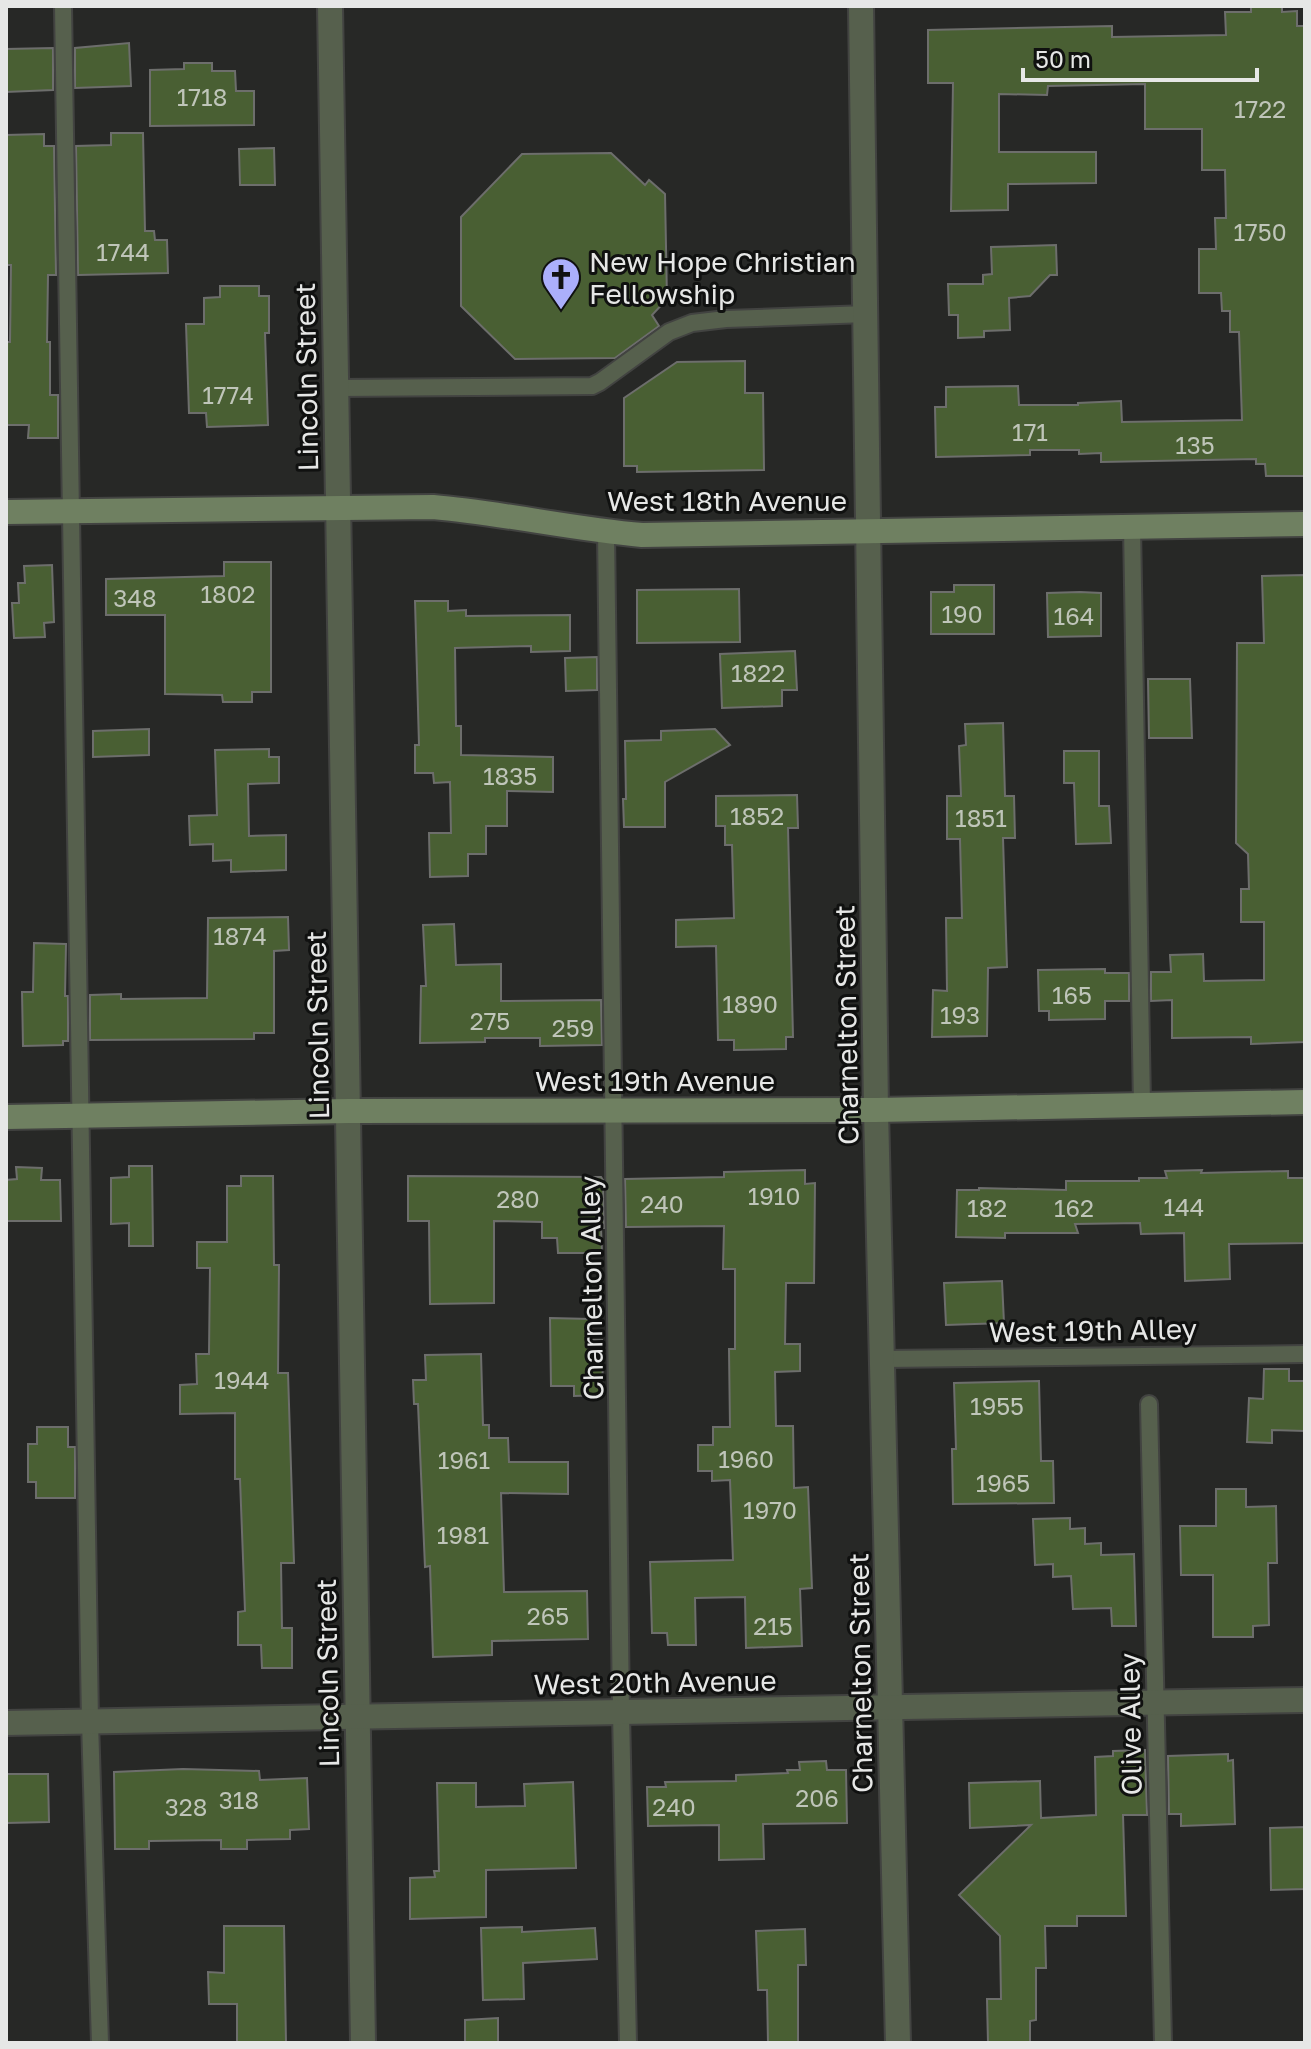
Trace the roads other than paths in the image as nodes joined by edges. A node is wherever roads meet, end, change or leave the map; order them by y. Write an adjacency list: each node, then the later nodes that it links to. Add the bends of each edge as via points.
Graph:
1 (63, 6): 7 (lane)
2 (330, 6): 5 (street, Lincoln Street)
3 (861, 6): 4 (street, Charnelton Street)
4 (867, 314): 5 (lane, via 692,323 669,332 592,386); 11 (street, Charnelton Street)
5 (336, 388): 6 (street, Lincoln Street)
6 (338, 507): 7 (street, West 18th Avenue); 12 (street, West 18th Avenue, via 478,511); 17 (street, Lincoln Street)
7 (73, 511): 8 (street, West 18th Avenue); 18 (lane)
8 (6, 512)
9 (1305, 524): 10 (street, West 18th Avenue)
10 (1132, 527): 11 (street, West 18th Avenue); 14 (lane)
11 (870, 530): 12 (street, West 18th Avenue); 16 (street, Charnelton Street)
12 (606, 532): 15 (lane, Charnelton Alley)
13 (1305, 1102): 14 (street, West 19th Avenue)
14 (1142, 1105): 16 (street, West 19th Avenue)
15 (615, 1110): 16 (street, West 19th Avenue); 17 (street, West 19th Avenue); 26 (lane, Charnelton Alley)
16 (876, 1110): 21 (street, Charnelton Street)
17 (349, 1111): 18 (street, West 19th Avenue); 27 (street, Lincoln Street)
18 (82, 1116): 19 (street, West 19th Avenue); 28 (lane)
19 (6, 1117)
20 (1305, 1354): 21 (lane, West 19th Alley)
21 (883, 1359): 25 (street, Charnelton Street)
22 (1149, 1404): 24 (lane, Olive Alley)
23 (1305, 1700): 24 (street, West 20th Avenue)
24 (1155, 1703): 25 (street, West 20th Avenue); 34 (lane, Olive Alley)
25 (891, 1708): 26 (street, West 20th Avenue); 33 (street, Charnelton Street)
26 (621, 1712): 27 (street, West 20th Avenue); 32 (lane, Charnelton Alley)
27 (357, 1717): 28 (street, West 20th Avenue); 31 (street, Lincoln Street)
28 (90, 1722): 29 (street, West 20th Avenue); 30 (lane)
29 (6, 1723)
30 (100, 2043)
31 (363, 2043)
32 (628, 2043)
33 (898, 2043)
34 (1163, 2043)

